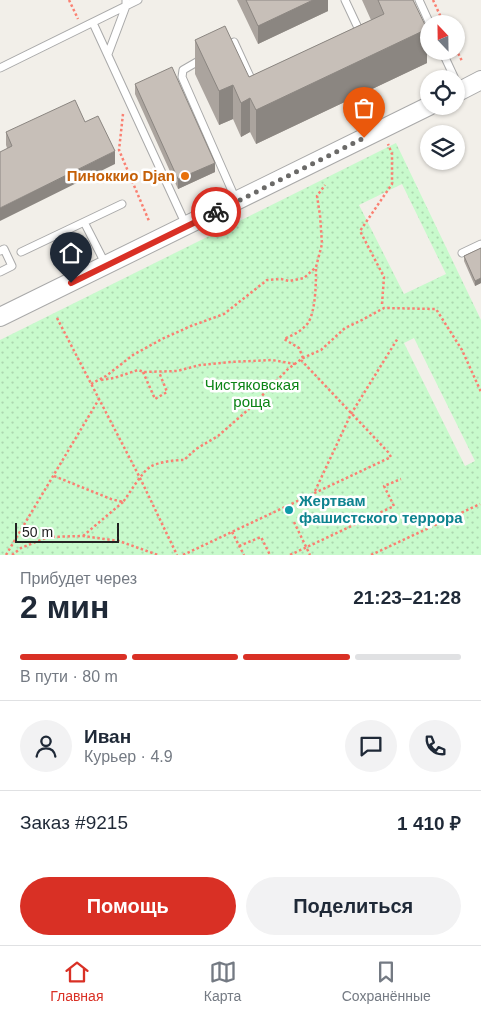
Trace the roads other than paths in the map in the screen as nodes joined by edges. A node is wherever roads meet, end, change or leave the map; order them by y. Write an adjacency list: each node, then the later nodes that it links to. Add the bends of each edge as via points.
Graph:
1 (138, 0): 4 (lane)
2 (346, 0): 7 (lane, via 360,32)
3 (419, 0): 5 (lane)
4 (126, 3): 6 (lane); 9 (lane)
5 (426, 15)
6 (93, 23): 9 (lane); 11 (lane)
7 (351, 36)
8 (219, 50): 12 (lane, via 234,42 252,81)
9 (108, 54): 19 (lane)
10 (212, 54): 16 (lane, via 183,70 182,77)
11 (0, 68)
12 (261, 77)
13 (481, 80): 14 (street)
14 (465, 83)
15 (420, 110): 16 (street)
16 (237, 201): 19 (street)
17 (122, 204): 18 (lane)
18 (84, 222): 22 (lane); 24 (lane)
19 (186, 226): 24 (street)
20 (481, 244): 23 (lane)
21 (0, 251): 25 (lane, via 4,249 12,266)
22 (21, 252)
23 (462, 253)
24 (106, 265): 26 (street)
25 (0, 272)
26 (0, 317)

